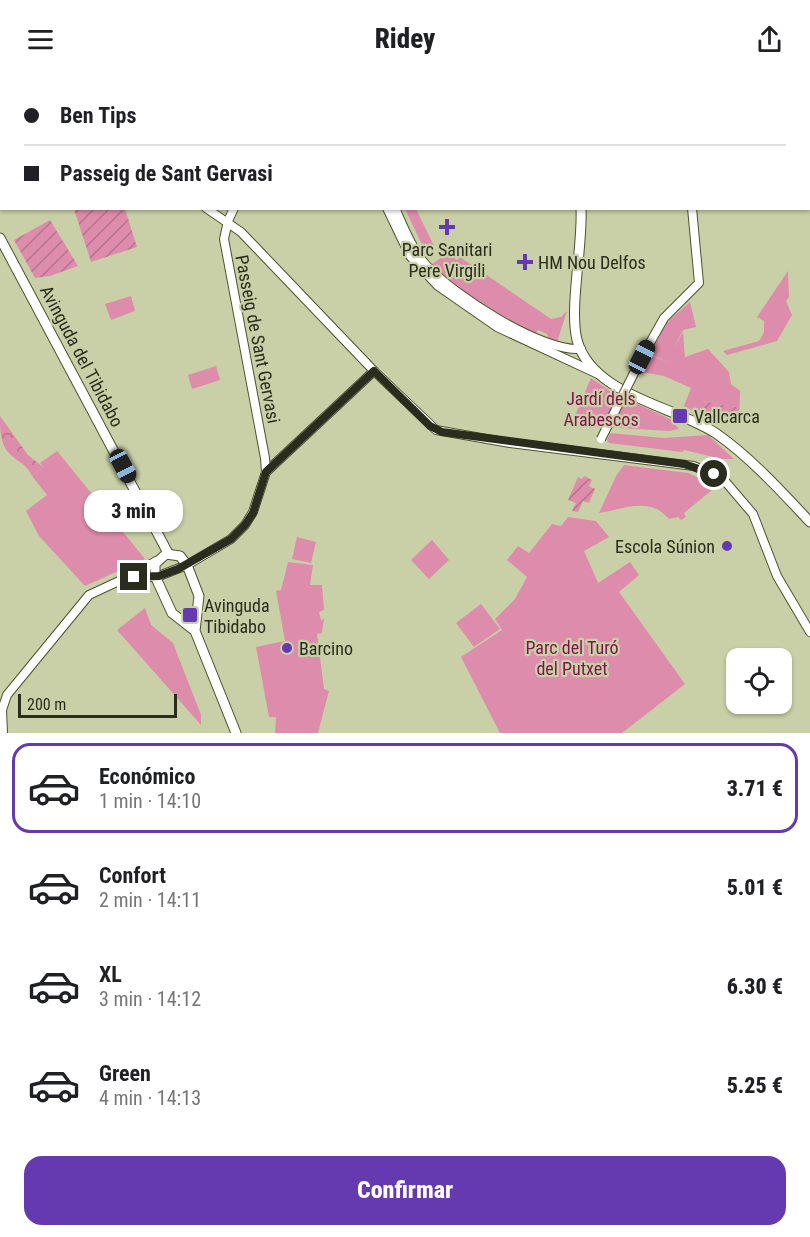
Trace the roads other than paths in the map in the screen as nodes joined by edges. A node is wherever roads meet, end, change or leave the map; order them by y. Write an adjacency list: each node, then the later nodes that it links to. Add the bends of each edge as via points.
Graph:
1 (209, 210): 7 (street)
2 (233, 210): 7 (street, Passeig de Sant Gervasi)
3 (388, 210): 13 (street, via 409,254 438,286 497,327)
4 (396, 210): 11 (street, via 425,264 450,286 506,324 562,347)
5 (581, 210): 11 (main road, via 575,318)
6 (692, 210): 16 (street, bridge, via 700,278 697,286 660,323 601,438)
7 (228, 221): 8 (street); 9 (street, Passeig de Sant Gervasi)
8 (240, 231): 9 (street); 14 (street)
9 (224, 236): 17 (street, Passeig de Sant Gervasi)
10 (0, 238): 21 (main road, Avinguda del Tibidabo)
11 (581, 349): 12 (main road)
12 (586, 358): 13 (street); 15 (main road)
13 (572, 360): 15 (street)
14 (374, 371): 16 (street, via 430,426 442,432); 18 (street)
15 (601, 375): 20 (main road, via 632,394 716,433)
16 (598, 454): 29 (street, via 684,464 704,469 727,483 753,514 773,570)
17 (265, 458): 18 (street); 19 (street, Passeig de Sant Gervasi)
18 (276, 464): 19 (street)
19 (266, 472): 23 (street, Passeig de Sant Gervasi, via 253,513 242,529 222,546)
20 (810, 522)
21 (168, 553): 22 (main road); 23 (main road, via 180,556)
22 (156, 561): 24 (main road); 25 (street)
23 (187, 565): 24 (street, Passeig de Sant Gervasi); 26 (main road, via 199,596)
24 (155, 576): 25 (street, Passeig de Sant Gervasi); 27 (main road, via 168,607)
25 (128, 578): 30 (street, Passeig de Sant Gervasi, via 98,589 74,611 5,698)
26 (199, 614): 27 (main road); 28 (main road)
27 (178, 619): 28 (main road)
28 (195, 631): 31 (main road)
29 (810, 632)
30 (3, 733)
31 (236, 733)

